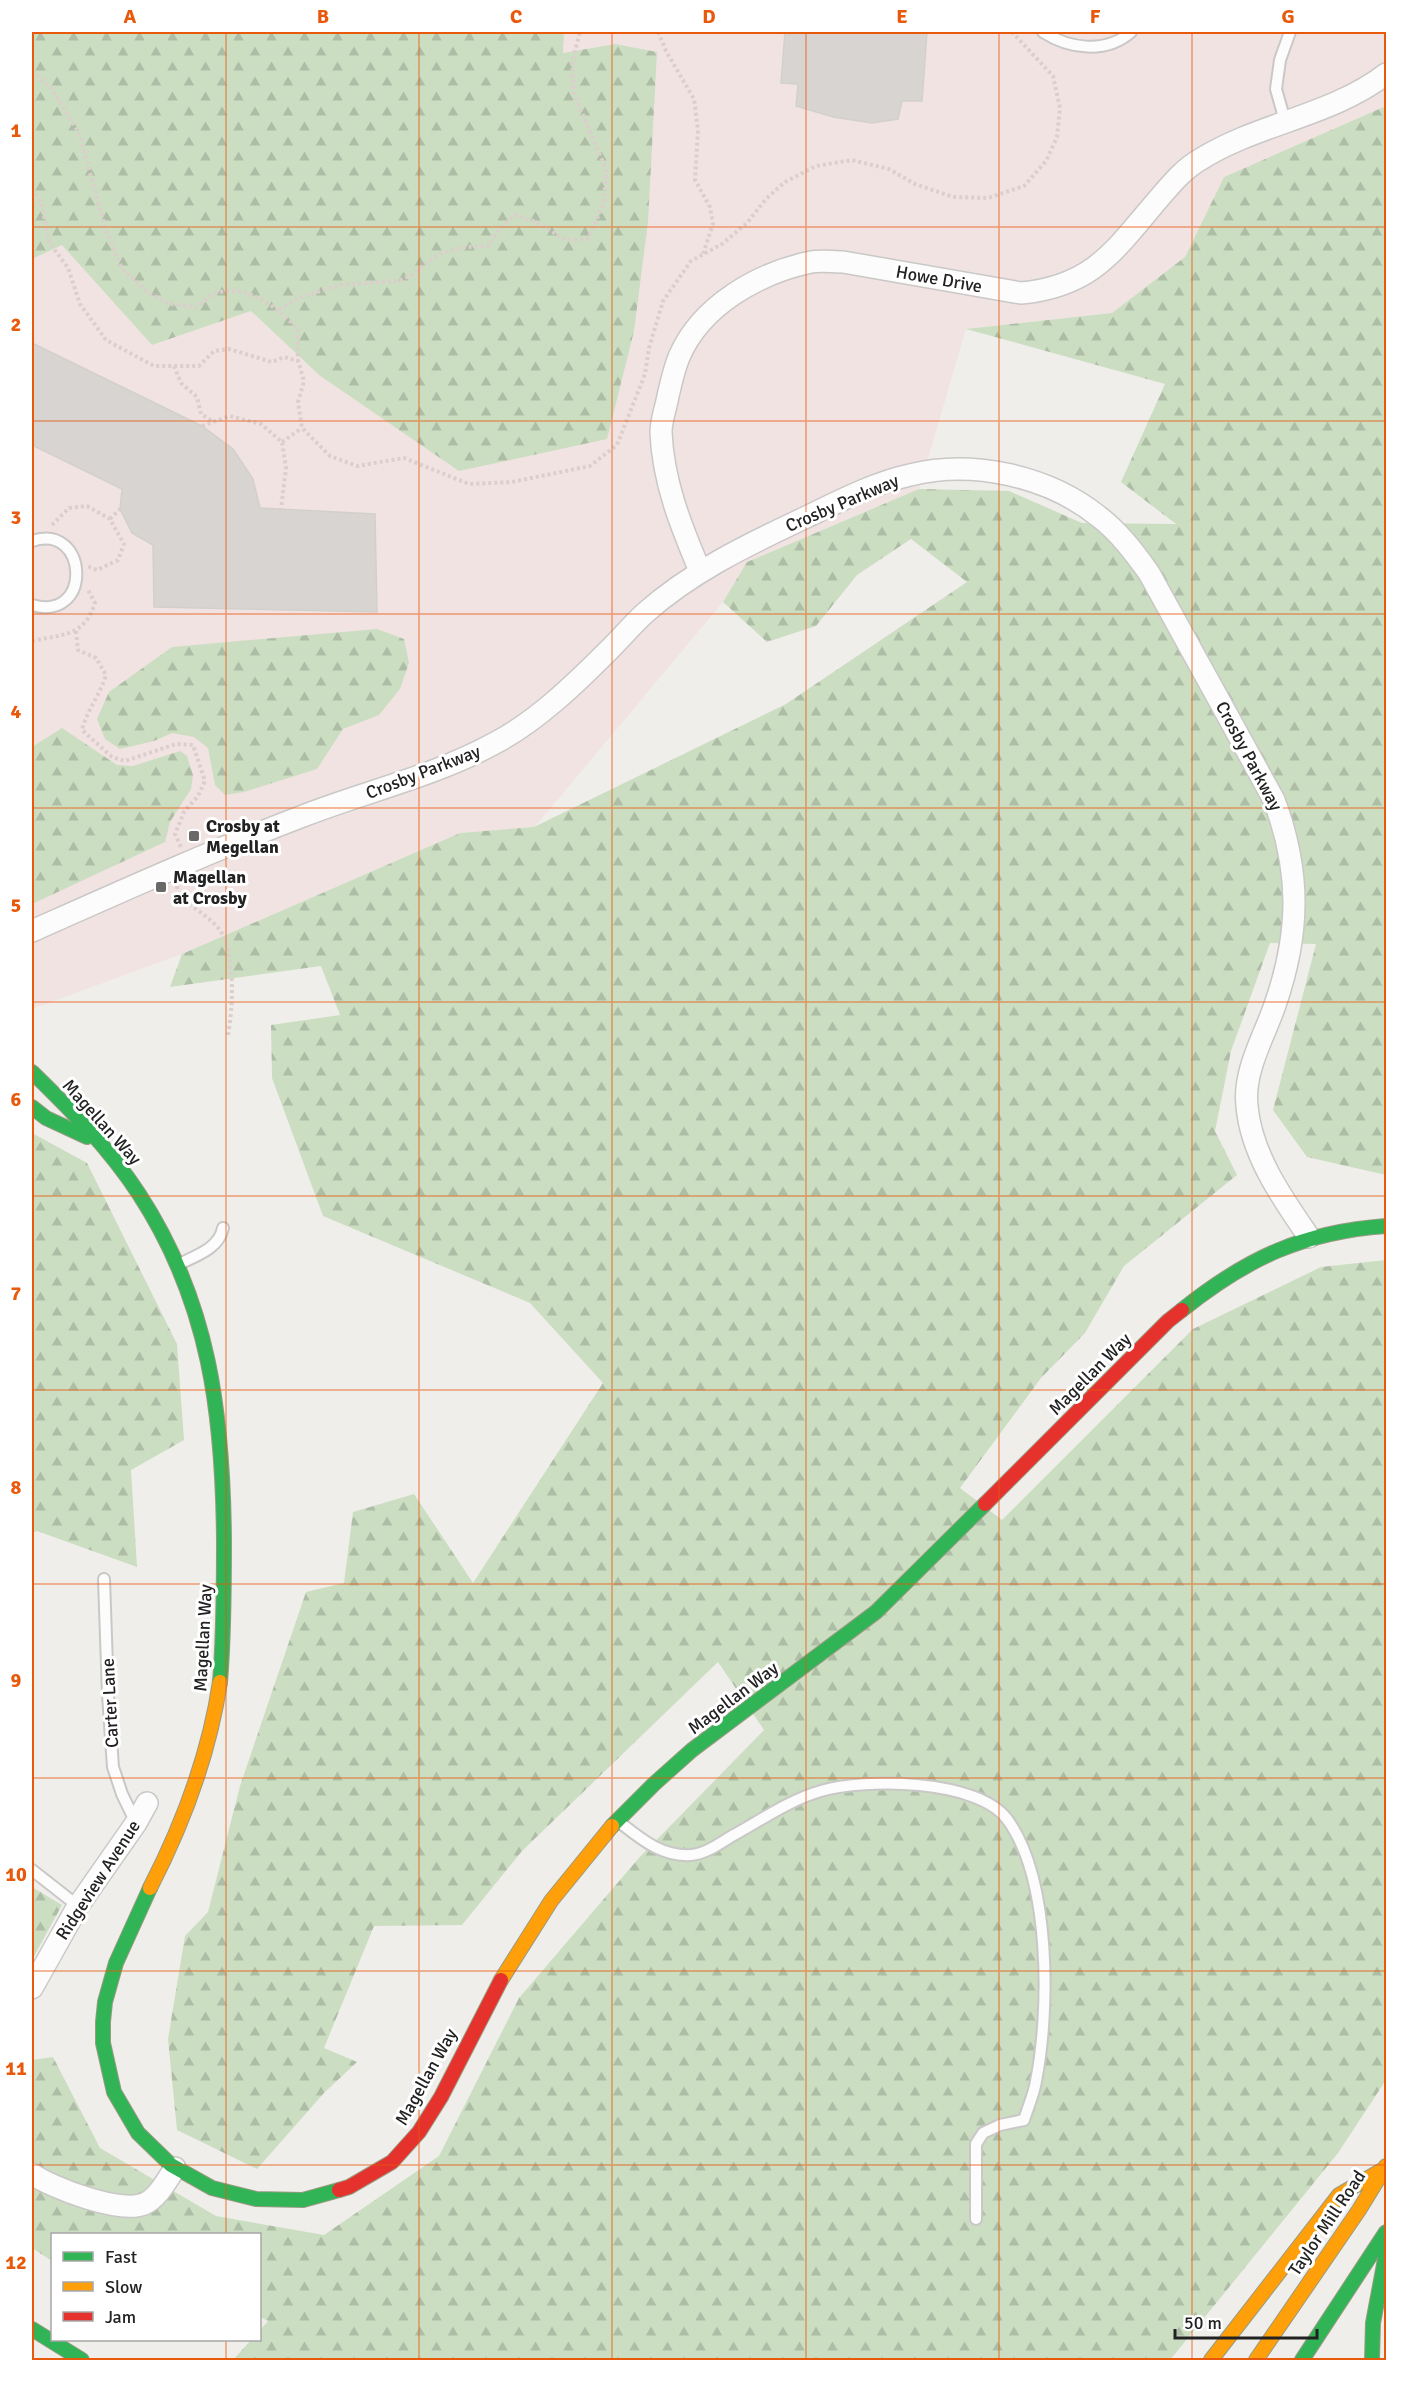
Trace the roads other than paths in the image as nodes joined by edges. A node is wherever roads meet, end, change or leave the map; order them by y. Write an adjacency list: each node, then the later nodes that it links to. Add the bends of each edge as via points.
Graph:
1 (1043, 32): 2 (lane, via 1062,42 1095,47)
2 (1131, 32)
3 (1290, 32): 5 (lane, via 1280,60 1276,89)
4 (1386, 74): 5 (street, Howe Drive, via 1325,108)
5 (1285, 121): 7 (street, Howe Drive, via 1199,160 1179,176 1101,263 1064,285 1021,293 843,262 814,262 764,277 716,308 680,356 661,429 668,489)
6 (34, 540): 8 (lane, via 49,539 70,551 76,562 76,583 72,593 55,606)
7 (700, 571): 9 (street, Crosby Parkway, via 645,613 546,708 499,741 438,770 307,814 188,862); 15 (street, Crosby Parkway, via 868,488 934,470 971,469 1023,477 1098,515 1125,541 1149,573 1274,800 1286,832 1293,866 1290,956 1254,1059 1246,1104 1251,1131 1265,1165)
8 (32, 605)
9 (32, 931)
10 (32, 1072): 12 (main road, Magellan Way)
11 (32, 1107): 12 (main road, via 46,1118)
12 (103, 1144): 16 (main road, Magellan Way, via 154,1218)
13 (1386, 1226): 15 (main road, Magellan Way, via 1343,1229)
14 (223, 1228): 16 (lane, via 221,1237 208,1250)
15 (1309, 1237): 19 (main road, Magellan Way, via 1270,1251 1237,1270 1168,1321 876,1612 697,1747)
16 (176, 1266): 25 (main road, Magellan Way, via 207,1354 218,1414 224,1519 224,1653 204,1763 167,1855 114,1966 103,2012 103,2044 116,2096 139,2135)
17 (104, 1578): 20 (lane, Carter Lane, via 114,1767)
18 (147, 1803): 20 (street, Ridgeview Avenue)
19 (618, 1821): 25 (main road, Magellan Way, via 553,1898 510,1961 437,2102 394,2160 345,2190 303,2200 265,2202 220,2192); 27 (lane, via 664,1852 693,1855 811,1794 837,1787 892,1783 937,1787 979,1798 1007,1819 1031,1869 1039,1912 1044,1983 1042,2039 1036,2083 1024,2120 983,2133 976,2144)
20 (136, 1823): 22 (street, Ridgeview Avenue)
21 (32, 1870): 22 (lane)
22 (78, 1906): 23 (street, Ridgeview Avenue)
23 (32, 1988)
24 (1385, 2167): 32 (main road, via 1339,2195); 33 (main road, Taylor Mill Road)
25 (175, 2168): 26 (street, via 155,2197 133,2206 95,2199)
26 (32, 2174)
27 (976, 2219)
28 (1386, 2232): 34 (main road)
29 (1386, 2254): 35 (main road, via 1373,2323)
30 (32, 2329): 31 (main road)
31 (82, 2361)
32 (1211, 2361)
33 (1256, 2361)
34 (1302, 2361)
35 (1372, 2361)

